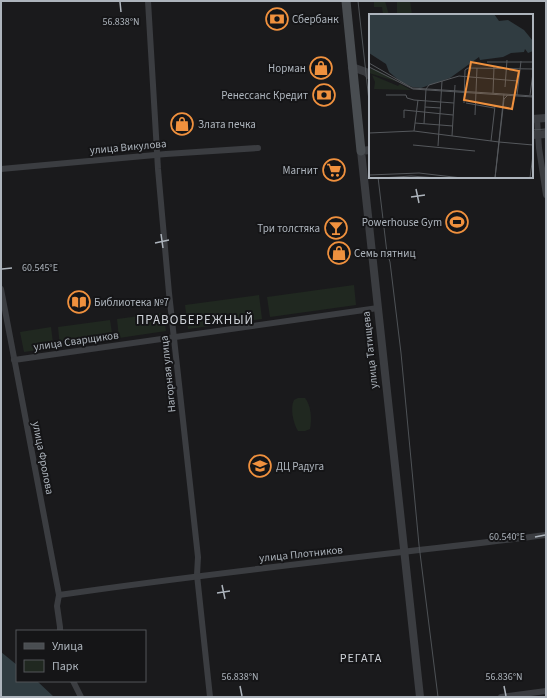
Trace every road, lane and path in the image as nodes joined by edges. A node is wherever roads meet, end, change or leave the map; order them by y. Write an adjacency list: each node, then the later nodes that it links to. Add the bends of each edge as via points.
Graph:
1 (148, 1): 10 (street, Нагорная улица)
2 (346, 1): 3 (main road, улица Татищева)
3 (352, 68): 4 (street); 9 (main road, улица Татищева)
4 (369, 75)
5 (546, 118): 6 (street)
6 (534, 119): 7 (street)
7 (539, 135): 12 (street)
8 (258, 148): 10 (street, улица Викулова)
9 (366, 150): 14 (street, улица Татищева)
10 (157, 155): 11 (street, улица Викулова); 15 (street, Нагорная улица)
11 (1, 169)
12 (546, 195)
13 (1, 289): 16 (street, улица Фролова)
14 (378, 308): 15 (street, улица Сварщиков); 18 (street, улица Татищева)
15 (174, 337): 16 (street, улица Сварщиков); 19 (street, Нагорная улица, via 198,557)
16 (14, 360): 20 (street, улица Фролова)
17 (546, 535): 18 (street, улица Плотников)
18 (404, 552): 19 (street, улица Плотников); 26 (street, улица Татищева)
19 (197, 575): 20 (street, улица Плотников); 25 (street, Нагорная улица)
20 (59, 595): 21 (street, улица Фролова, via 56,606)
21 (60, 630)
22 (74, 682): 24 (street)
23 (546, 691): 27 (street)
24 (81, 697)
25 (210, 697)
26 (420, 697)
27 (501, 697)

